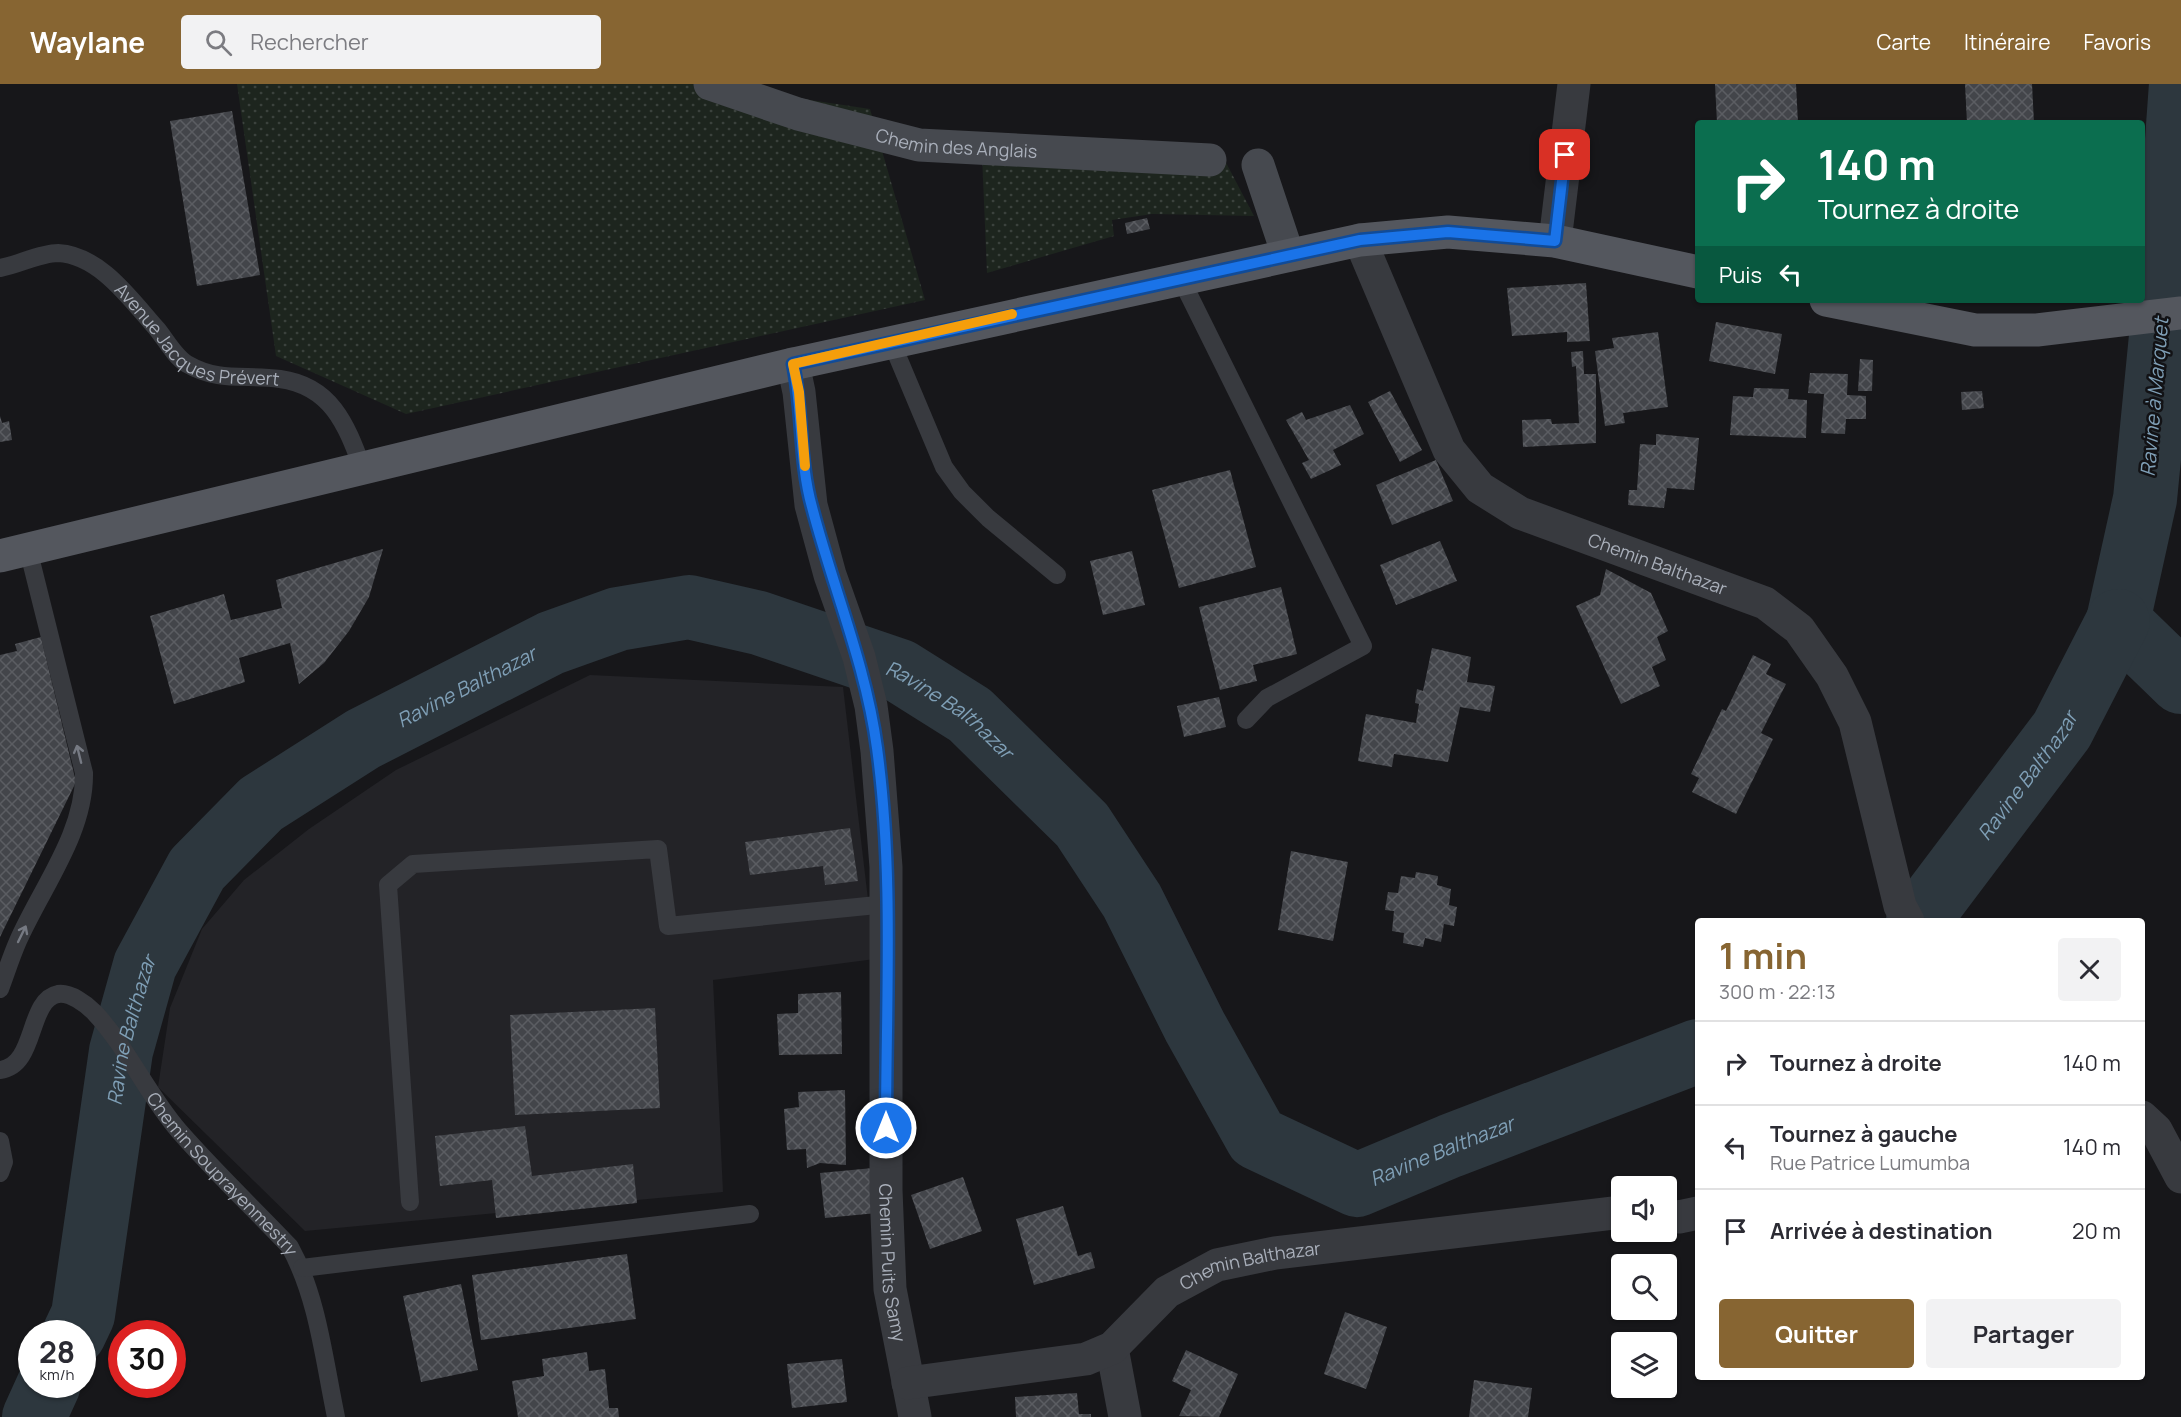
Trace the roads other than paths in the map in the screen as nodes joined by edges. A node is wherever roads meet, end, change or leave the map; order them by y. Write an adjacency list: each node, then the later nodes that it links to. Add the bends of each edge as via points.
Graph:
1 (710, 84): 3 (street, Chemin des Anglais, via 798,114 919,144)
2 (1574, 84): 6 (street)
3 (1210, 160)
4 (1258, 165): 7 (street)
5 (1360, 240): 6 (main road, via 1448,232); 7 (main road); 20 (street, Chemin Balthazar, via 1449,450 1480,488 1520,513 1765,603 1799,629 1832,676 1855,722 1900,906)
6 (1555, 241): 9 (main road)
7 (1288, 255): 10 (main road)
8 (0, 268): 15 (lane, Avenue Jacques Prévert, via 56,253 82,258 118,285 183,362 209,375 280,379 314,390 347,426)
9 (1695, 271)
10 (1181, 279): 13 (main road); 18 (lane, via 1363,646 1267,698)
11 (1848, 303): 12 (main road, via 1976,330 2037,330)
12 (2181, 313)
13 (891, 341): 14 (main road); 17 (lane, via 944,468 988,518)
14 (793, 364): 15 (main road); 19 (street, Chemin Puits Samy, via 811,504 871,706)
15 (362, 467): 16 (main road)
16 (14, 552): 21 (lane, one-way to 16, via 76,823 84,796 84,772)
17 (1057, 575)
18 (1246, 720)
19 (886, 904): 27 (lane, via 668,926 658,849 413,864 388,885); 34 (street, Chemin Puits Samy, via 890,1289)
20 (1906, 918)
21 (0, 988)
22 (0, 1070): 32 (lane, Chemin Souprayenmestry, via 17,1062 47,1001 57,994 84,1004 94,1012 178,1130 290,1246)
23 (2145, 1120): 26 (street, via 2156,1130)
24 (0, 1141): 25 (lane, via 4,1162)
25 (0, 1173)
26 (2181, 1177)
27 (410, 1202)
28 (1611, 1213): 33 (street, Chemin Balthazar, via 1275,1253 1217,1265 1167,1292)
29 (1695, 1213): 31 (street)
30 (750, 1214): 32 (lane)
31 (1677, 1215)
32 (302, 1268): 35 (lane, Chemin Souprayenmestry)
33 (1112, 1348): 34 (street, Chemin Balthazar, via 1086,1359); 37 (street)
34 (908, 1383): 36 (street, Chemin Puits Samy)
35 (336, 1417)
36 (915, 1417)
37 (1125, 1417)

